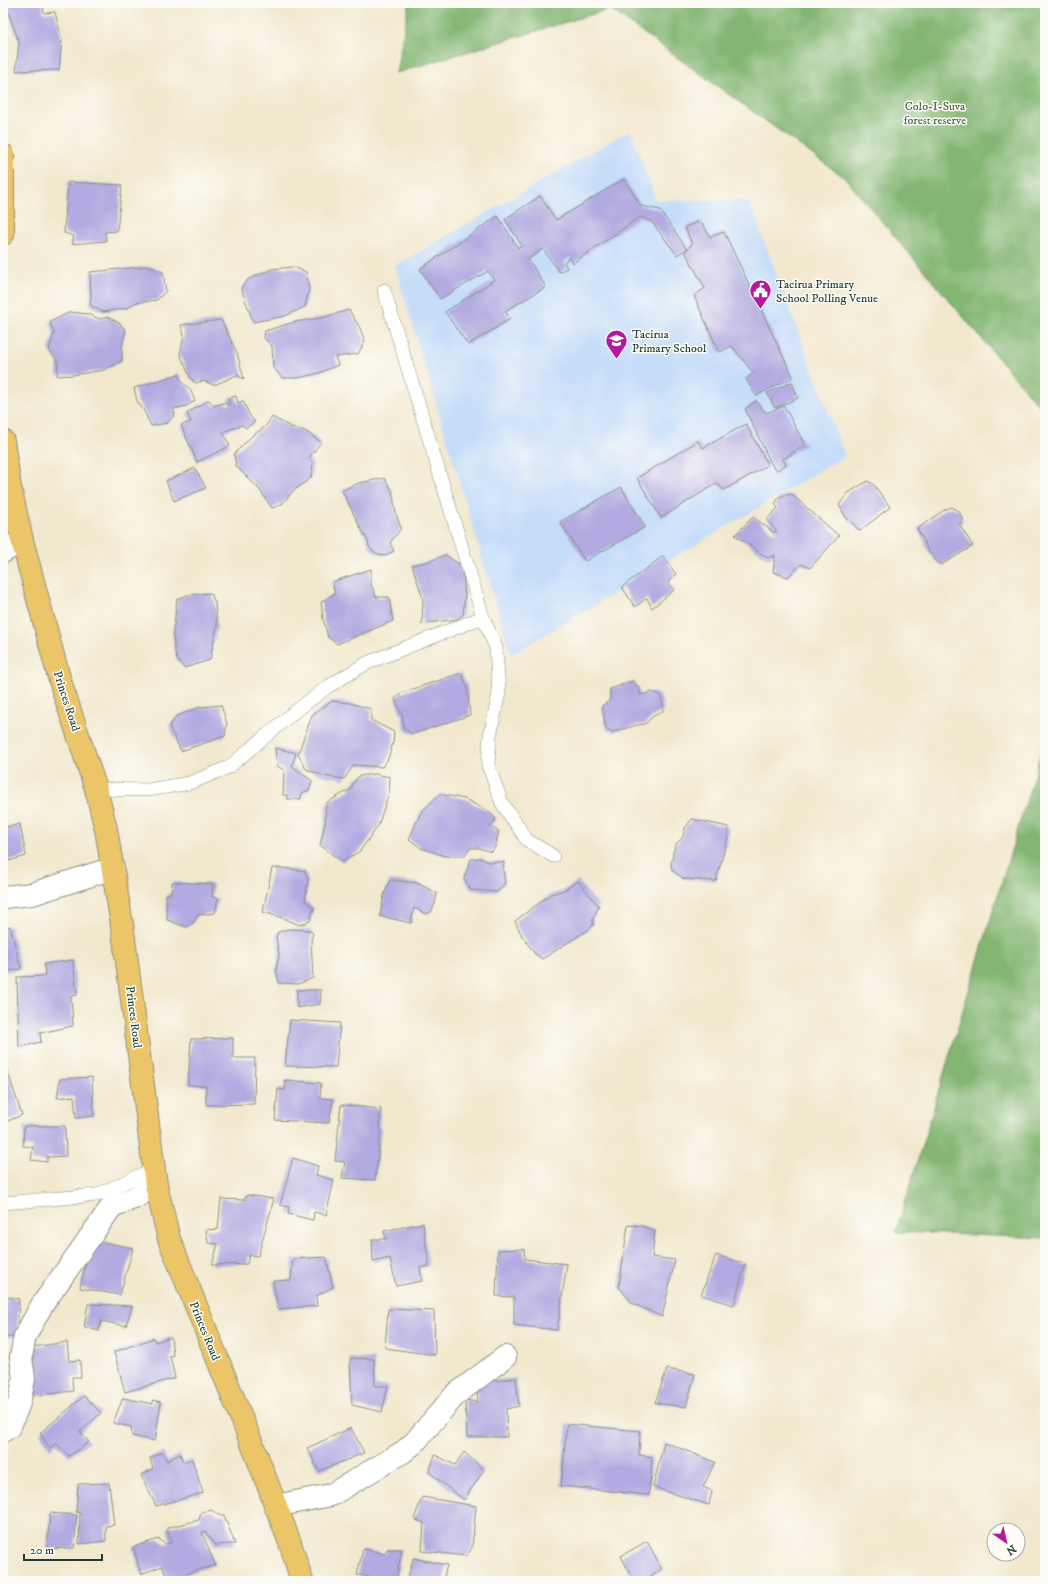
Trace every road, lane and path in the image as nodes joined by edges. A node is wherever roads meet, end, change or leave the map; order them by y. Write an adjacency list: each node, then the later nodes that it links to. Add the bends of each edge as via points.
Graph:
1 (3, 155): 2 (main road)
2 (3, 234)
3 (384, 290): 7 (lane)
4 (3, 441): 5 (main road, Princes Road)
5 (22, 540): 6 (street); 8 (main road, Princes Road, via 60,681)
6 (3, 552)
7 (483, 617): 8 (lane, via 367,663 329,686 293,713 229,767 190,783 148,790); 9 (lane, via 496,648 499,693 490,736 488,764 502,802 527,840)
8 (96, 789): 10 (main road, Princes Road)
9 (553, 856)
10 (113, 868): 11 (street, via 32,894); 12 (main road, Princes Road)
11 (3, 897)
12 (155, 1177): 13 (lane, via 97,1195); 15 (street, via 134,1198 112,1206 42,1305 25,1336 21,1357 24,1379 19,1403 10,1426); 16 (main road, Princes Road, via 169,1239)
13 (3, 1203)
14 (505, 1357): 16 (street, via 455,1395 414,1443 403,1452 331,1495)
15 (3, 1431)
16 (275, 1506): 17 (main road, Princes Road)
17 (302, 1581)

